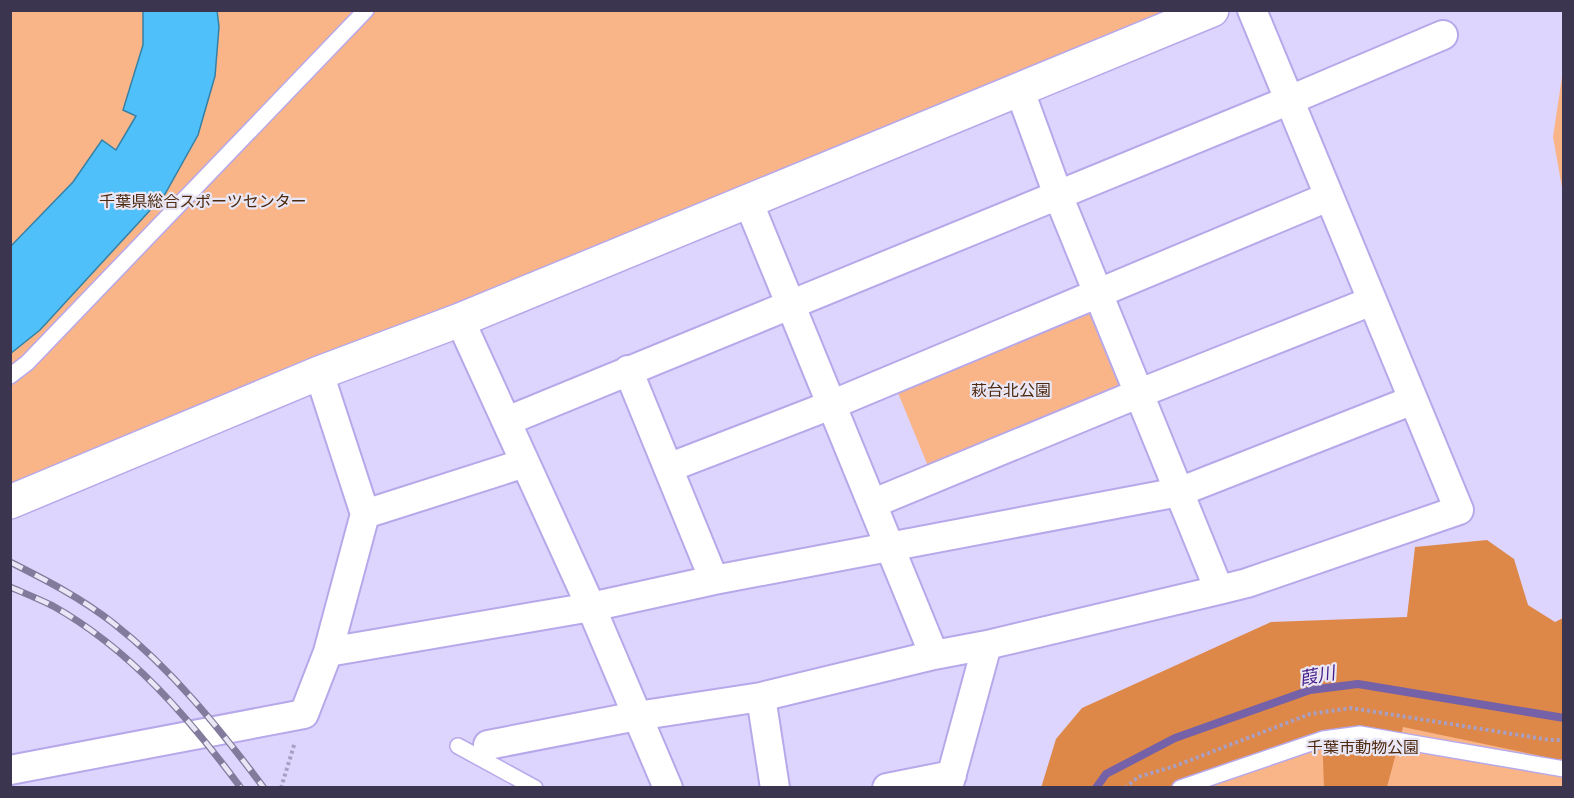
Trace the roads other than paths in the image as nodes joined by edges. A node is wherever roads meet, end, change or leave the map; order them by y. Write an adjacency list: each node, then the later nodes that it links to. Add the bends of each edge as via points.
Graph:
1 (366, 10): 16 (lane, via 27,363)
2 (1212, 10): 5 (street)
3 (1252, 10): 6 (street)
4 (1443, 35): 6 (street)
5 (1020, 91): 7 (street); 9 (street)
6 (1290, 100): 7 (street); 8 (street)
7 (1058, 195): 10 (street); 12 (street)
8 (1328, 197): 10 (street); 11 (street)
9 (748, 201): 12 (street); 13 (street)
10 (1099, 294): 17 (street); 19 (street)
11 (1372, 301): 17 (street); 18 (street)
12 (790, 304): 14 (street); 19 (street)
13 (460, 320): 15 (street); 20 (street)
14 (628, 370): 20 (street); 22 (street)
15 (320, 373): 24 (street); 26 (street)
16 (10, 376)
17 (1140, 393): 23 (street); 25 (street)
18 (1413, 400): 23 (street); 29 (street, via 1459,510)
19 (831, 405): 22 (street); 25 (street)
20 (507, 421): 21 (street)
21 (525, 463): 26 (street); 30 (street)
22 (668, 468): 28 (street)
23 (1179, 492): 27 (street); 29 (street)
24 (10, 502)
25 (874, 503): 27 (street)
26 (365, 514): 32 (street)
27 (891, 548): 28 (street); 33 (street)
28 (714, 580): 30 (street)
29 (1220, 590): 31 (street)
30 (591, 607): 32 (street); 35 (street)
31 (987, 645): 33 (street); 40 (street)
32 (328, 652): 39 (street, via 304,714)
33 (934, 655): 34 (street)
34 (761, 697): 35 (street); 43 (street)
35 (637, 716): 36 (street); 42 (street)
36 (488, 745)
37 (458, 746): 41 (lane)
38 (1563, 769): 45 (lane, via 1360,734 1323,739)
39 (10, 770)
40 (950, 781): 44 (street)
41 (535, 788)
42 (668, 788)
43 (775, 788)
44 (887, 788)
45 (1180, 788)

